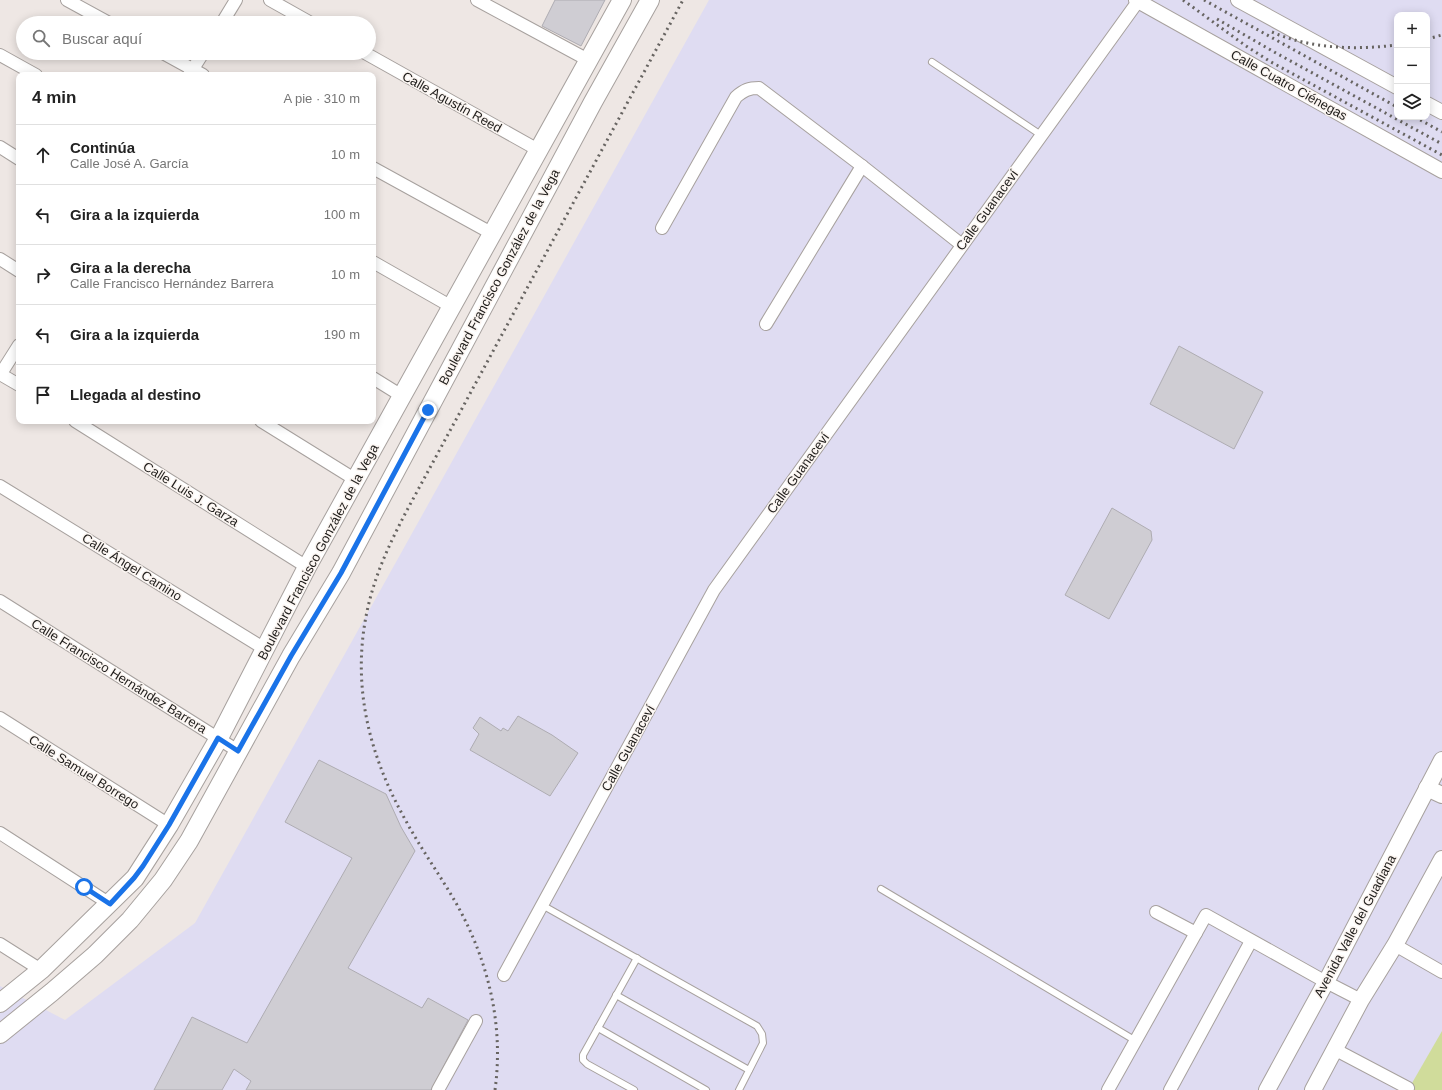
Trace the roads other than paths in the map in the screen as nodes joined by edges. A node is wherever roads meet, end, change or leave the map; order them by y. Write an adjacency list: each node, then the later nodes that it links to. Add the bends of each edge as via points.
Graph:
1 (67, 0): 9 (street)
2 (236, 0): 10 (street)
3 (270, 0): 11 (street)
4 (477, 0): 16 (street)
5 (622, 0): 16 (main road, Boulevard Francisco González de la Vega)
6 (650, 0): 53 (main road, Boulevard Francisco González de la Vega, via 341,573)
7 (1137, 0): 24 (street, Calle Guanaceví); 30 (street, Calle Cuatro Ciénegas)
8 (1238, 0): 21 (street)
9 (96, 16)
10 (226, 16)
11 (299, 16)
12 (0, 55): 18 (street)
13 (376, 59): 26 (street, Calle Agustín Reed)
14 (175, 60): 19 (street)
15 (200, 60): 20 (street)
16 (590, 61): 26 (main road, Boulevard Francisco González de la Vega)
17 (932, 62): 24 (lane)
18 (31, 72)
19 (193, 72)
20 (195, 72)
21 (1394, 85)
22 (1430, 106): 23 (street)
23 (1442, 112)
24 (1041, 135): 33 (street, Calle Guanaceví)
25 (0, 147): 27 (street)
26 (540, 151): 32 (main road, Boulevard Francisco González de la Vega)
27 (16, 156)
28 (862, 166): 31 (street, via 759,88 751,88 736,97); 33 (street); 38 (street)
29 (376, 170): 32 (street)
30 (1442, 171)
31 (662, 228)
32 (493, 234): 37 (main road, Boulevard Francisco González de la Vega)
33 (962, 245): 62 (street, Calle Guanaceví, via 714,590)
34 (0, 259): 36 (street)
35 (376, 264): 37 (street)
36 (16, 269)
37 (452, 307): 43 (main road, Boulevard Francisco González de la Vega)
38 (766, 324)
39 (16, 350): 40 (street)
40 (0, 374): 42 (street)
41 (376, 380): 43 (street)
42 (16, 384)
43 (402, 396): 46 (main road, Boulevard Francisco González de la Vega)
44 (80, 424): 48 (street, Calle Luis J. Garza)
45 (266, 424): 46 (street)
46 (356, 480): 48 (main road, Boulevard Francisco González de la Vega)
47 (0, 486): 50 (street, Calle Ángel Camino)
48 (307, 567): 50 (main road, Boulevard Francisco González de la Vega)
49 (0, 601): 52 (street, Calle Francisco Hernández Barrera)
50 (265, 649): 52 (main road, Boulevard Francisco González de la Vega)
51 (0, 718): 57 (street, Calle Samuel Borrego)
52 (218, 738): 53 (street, Calle Francisco Hernández Barrera); 57 (main road, Boulevard Francisco González de la Vega)
53 (238, 751): 78 (main road, Boulevard Francisco González de la Vega, via 189,841 163,880 130,920 95,955)
54 (1442, 760): 55 (main road, Avenida Valle del Guadiana)
55 (1427, 788): 56 (main road); 72 (main road, Avenida Valle del Guadiana)
56 (1442, 796)
57 (169, 825): 61 (main road, Boulevard Francisco González de la Vega, via 134,878)
58 (0, 833): 61 (street)
59 (1442, 859): 67 (main road)
60 (882, 889): 79 (lane)
61 (110, 904): 69 (main road, Boulevard Francisco González de la Vega)
62 (542, 905): 68 (lane); 71 (street, Calle Guanaceví)
63 (1156, 912): 64 (street)
64 (1196, 933): 65 (street, via 1206,915); 79 (street)
65 (1251, 941): 72 (street); 88 (street)
66 (0, 944): 69 (street)
67 (1395, 945): 70 (street); 74 (main road)
68 (637, 958): 73 (lane); 81 (lane, via 757,1026 762,1034 762,1043)
69 (41, 970): 75 (main road, Boulevard Francisco González de la Vega)
70 (1442, 972)
71 (504, 975)
72 (1326, 982): 74 (street); 89 (main road, Avenida Valle del Guadiana)
73 (616, 994): 77 (lane); 81 (lane)
74 (1361, 1000): 80 (main road)
75 (0, 1003)
76 (476, 1021): 83 (street)
77 (598, 1028): 84 (lane, via 583,1055 583,1060); 85 (lane)
78 (0, 1034)
79 (1136, 1041): 87 (street)
80 (1334, 1049): 82 (street); 90 (main road)
81 (749, 1070): 86 (lane)
82 (1408, 1088)
83 (438, 1090)
84 (634, 1090)
85 (706, 1090)
86 (739, 1090)
87 (1108, 1090)
88 (1170, 1090)
89 (1267, 1090)
90 (1313, 1090)

